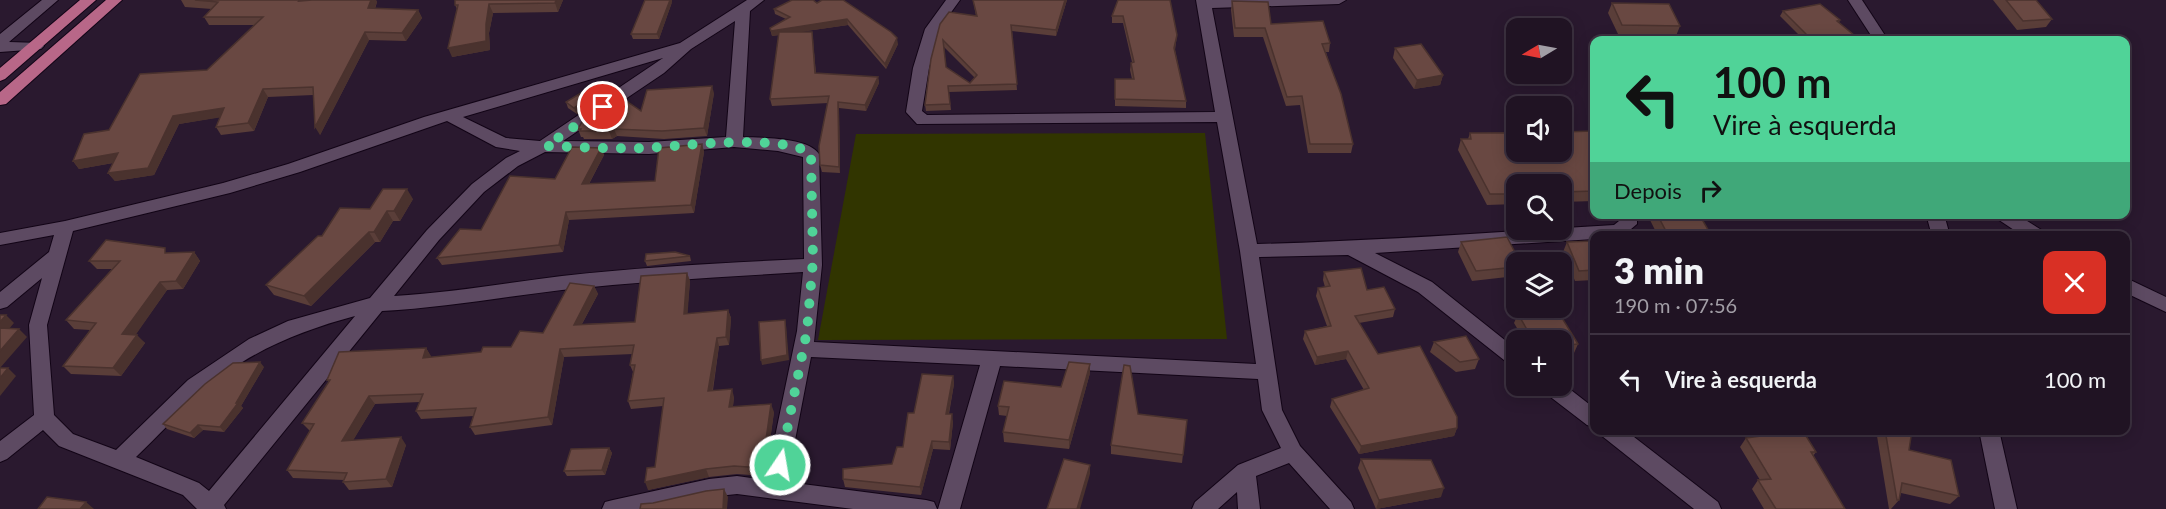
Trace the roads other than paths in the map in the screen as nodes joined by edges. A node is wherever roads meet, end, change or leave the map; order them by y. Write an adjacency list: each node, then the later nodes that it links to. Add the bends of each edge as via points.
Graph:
1 (51, 0): 10 (street)
2 (89, 0): 11 (main road)
3 (115, 0): 14 (main road)
4 (953, 0): 16 (street, via 932,29 921,68 914,112 923,120)
5 (1339, 0): 8 (street)
6 (1856, 0): 9 (street)
7 (751, 2): 12 (street); 17 (street)
8 (1203, 2): 16 (street)
9 (1878, 36)
10 (0, 45): 11 (street)
11 (36, 46): 13 (main road)
12 (686, 46): 15 (street); 18 (street, via 659,70)
13 (0, 76)
14 (0, 100)
15 (449, 116): 18 (street, via 502,143); 21 (street, via 224,189)
16 (1224, 117): 27 (street)
17 (734, 142): 18 (street, via 649,148); 29 (street, via 778,145 811,154)
18 (546, 146): 32 (street, via 512,162 478,188)
19 (1628, 219): 22 (street, via 1628,224)
20 (2010, 219): 23 (street)
21 (64, 227): 25 (street); 28 (street)
22 (1618, 231)
23 (2029, 231)
24 (1590, 233): 26 (street)
25 (0, 239)
26 (1351, 248): 27 (street); 35 (street, via 1425,287)
27 (1249, 251): 37 (street)
28 (56, 256): 31 (street); 40 (street, via 38,325)
29 (813, 265): 32 (street, via 644,276); 34 (street)
30 (2130, 287): 33 (street)
31 (0, 302)
32 (376, 304): 45 (street, via 295,327 256,344 195,386); 49 (street)
33 (2166, 305)
34 (804, 349): 36 (street); 47 (street)
35 (1506, 351)
36 (992, 359): 37 (street); 52 (street)
37 (1265, 372): 43 (street, via 1272,410)
38 (1564, 396): 39 (street)
39 (1590, 416)
40 (44, 418): 44 (street); 45 (street, via 66,440)
41 (1615, 435): 56 (street)
42 (1990, 435): 57 (street)
43 (1293, 452): 46 (street); 55 (street)
44 (0, 453)
45 (120, 460): 49 (street, via 191,489)
46 (1245, 471): 53 (street); 54 (street)
47 (775, 489): 48 (street, via 728,486); 51 (street)
48 (655, 504): 50 (street)
49 (211, 508)
50 (614, 509)
51 (926, 509)
52 (949, 509)
53 (1203, 509)
54 (1249, 509)
55 (1343, 509)
56 (1710, 509)
57 (2006, 509)

